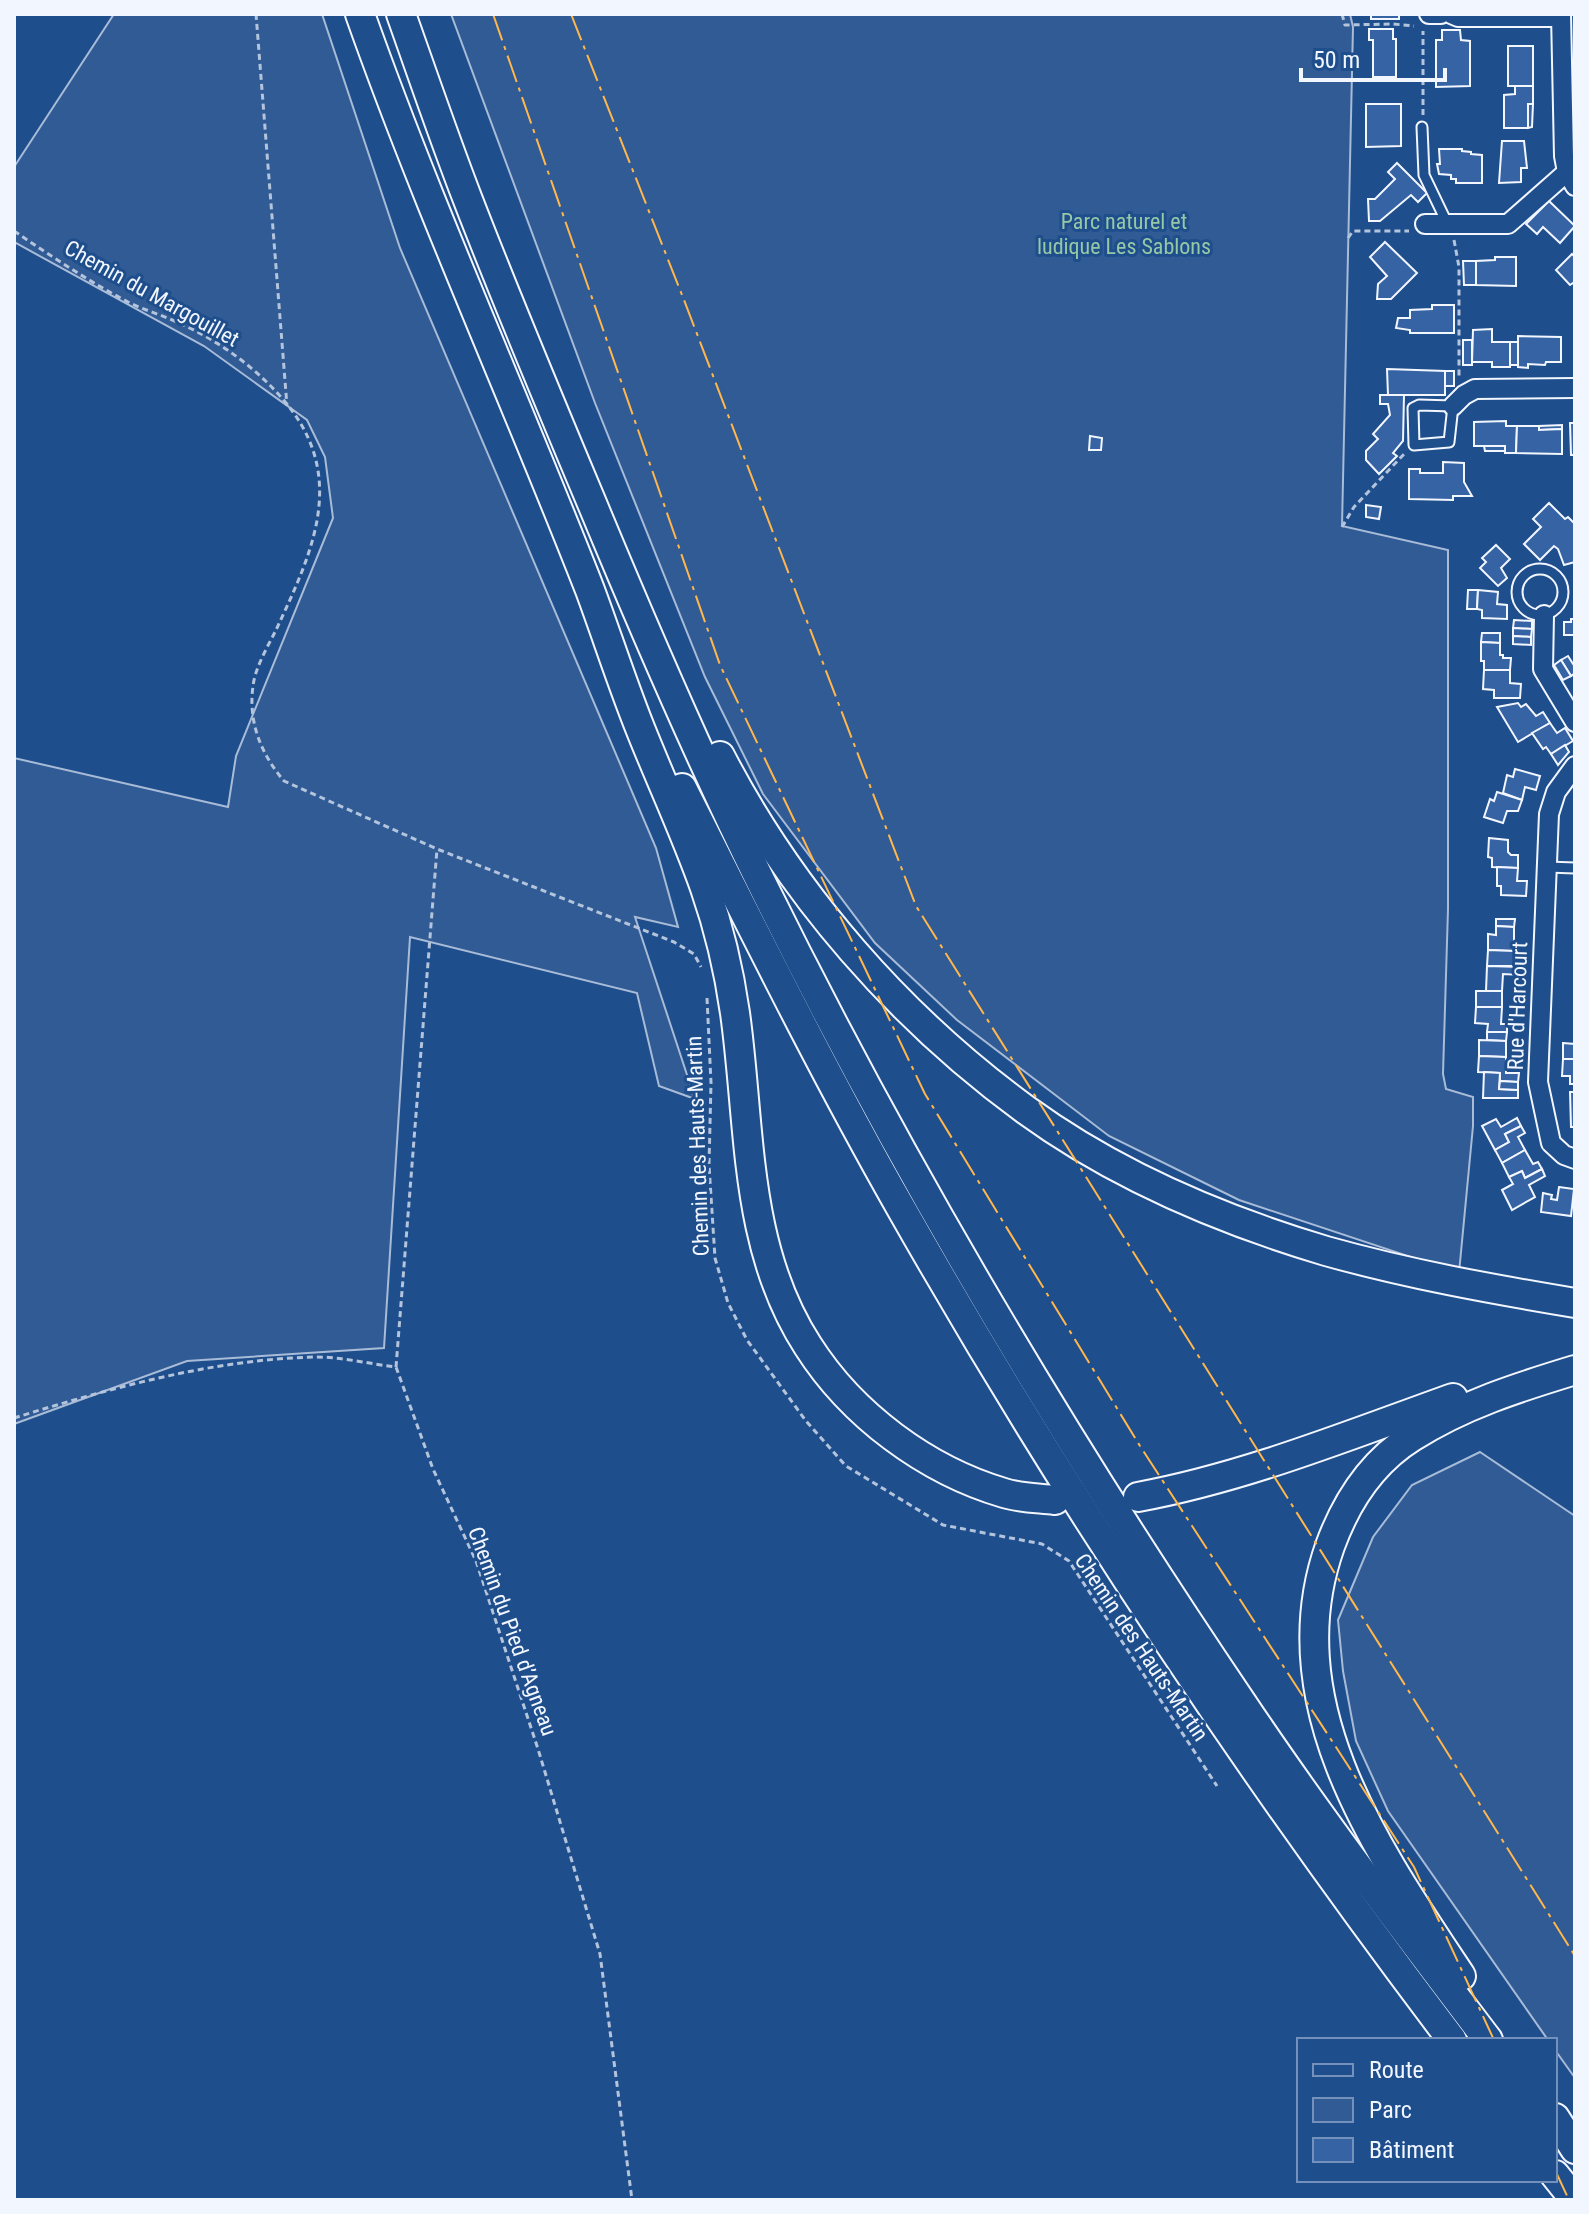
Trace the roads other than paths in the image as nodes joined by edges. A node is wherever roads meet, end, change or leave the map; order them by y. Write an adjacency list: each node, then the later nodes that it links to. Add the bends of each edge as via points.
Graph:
1 (360, 14): 14 (highway)
2 (401, 14): 13 (highway, via 467,197)
3 (1429, 14): 4 (street)
4 (1441, 14)
5 (1451, 14): 6 (street)
6 (1561, 16): 8 (street, via 1564,156)
7 (1422, 127): 10 (lane, via 1424,175)
8 (1571, 179): 10 (street, via 1508,224)
9 (1425, 224): 10 (street)
10 (1448, 225)
11 (1575, 388): 12 (street, via 1482,389)
12 (1458, 401): 12 (lane, via 1414,407 1414,445 1449,442)
13 (622, 575): 23 (highway, via 736,786 792,875 906,1009 1028,1111 1091,1152 1249,1224 1401,1270); 29 (highway, via 762,886 1001,1327 1243,1705)
14 (590, 592): 27 (highway, via 706,888 725,956 755,1205 765,1253 784,1301 808,1346 877,1424 962,1478 1008,1494); 28 (highway, via 739,900 899,1205 972,1330 1196,1683)
15 (1544, 615): 15 (lane, via 1558,609 1562,583 1557,574 1530,571 1517,585 1518,600); 16 (street, via 1543,669)
16 (1575, 722)
17 (1575, 766): 18 (street, Rue d'Harcourt, via 1552,802)
18 (1547, 867): 19 (lane); 20 (street, Rue d'Harcourt, via 1538,1082)
19 (1575, 868)
20 (1553, 1144): 21 (street); 22 (street)
21 (1575, 1145)
22 (1575, 1159)
23 (1575, 1303)
24 (1575, 1359): 26 (highway, via 1251,1470)
25 (1575, 1370): 30 (highway, via 1451,1415 1377,1465 1355,1493 1335,1534 1316,1603 1315,1660 1338,1765 1407,1895)
26 (1138, 1497)
27 (1055, 1500)
28 (1451, 2038)
29 (1486, 2038)
30 (1503, 2038)
31 (1557, 2121): 33 (highway)
32 (1557, 2130): 33 (highway)
33 (1575, 2152)
34 (1557, 2178): 35 (highway)
35 (1575, 2200)

